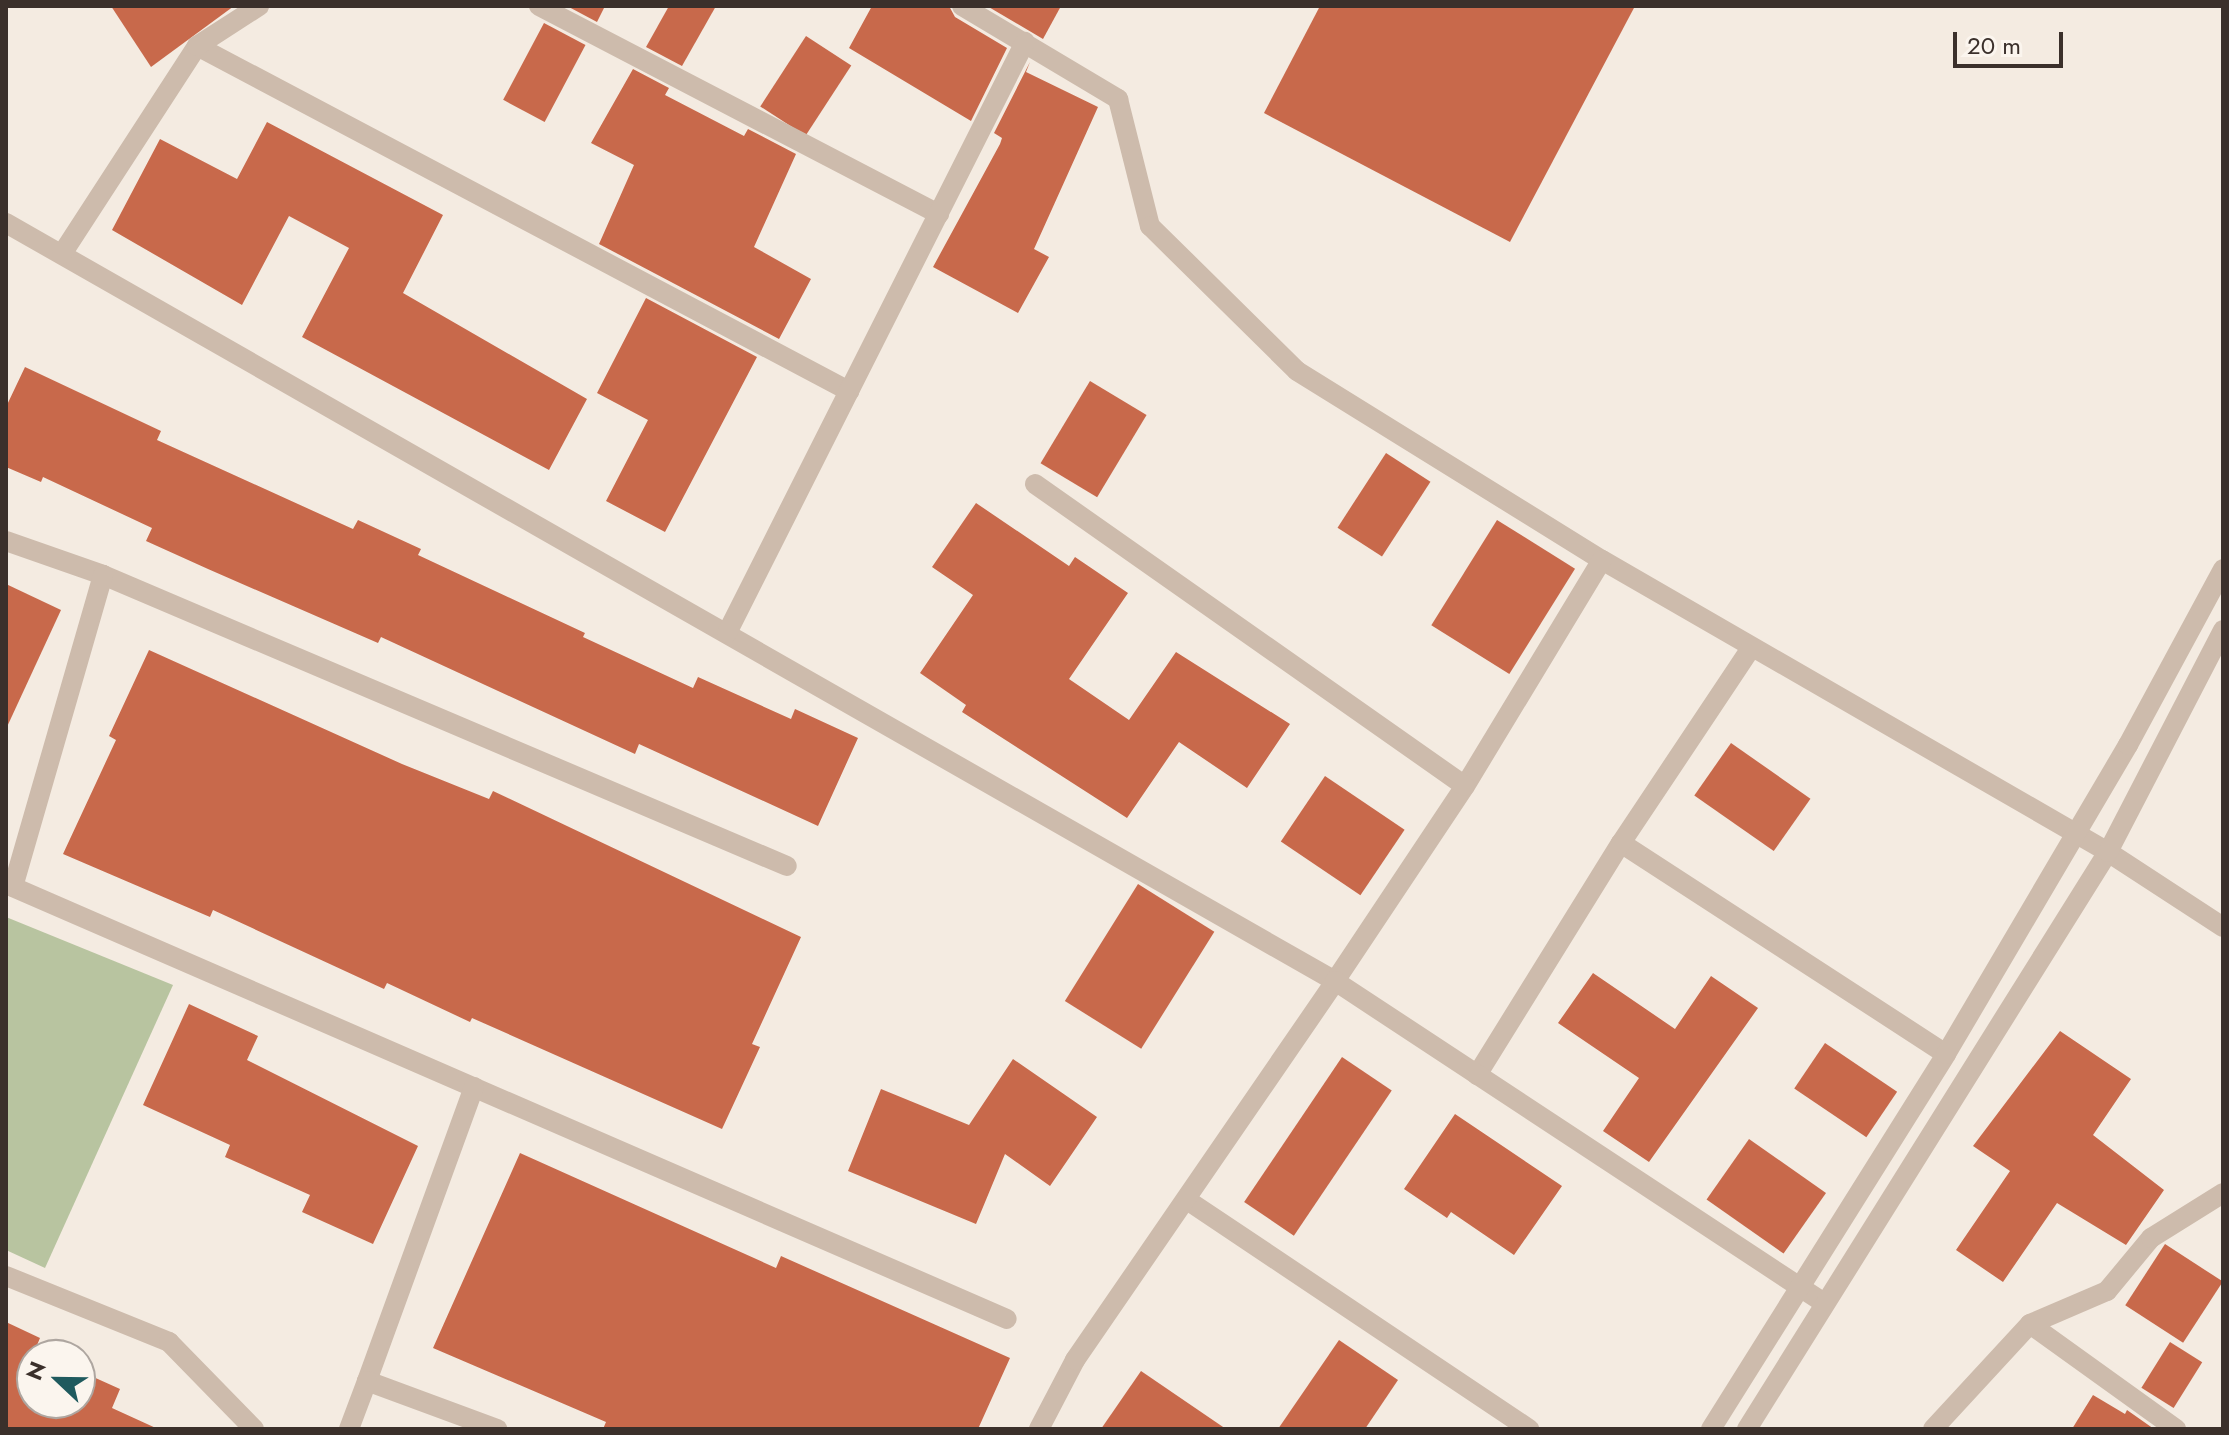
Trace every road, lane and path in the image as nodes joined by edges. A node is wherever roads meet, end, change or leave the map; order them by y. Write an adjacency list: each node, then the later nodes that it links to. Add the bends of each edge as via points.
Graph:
1 (259, 6): 5 (street)
2 (539, 6): 6 (street)
3 (962, 6): 4 (street)
4 (1025, 42): 6 (street); 12 (street, via 1118,99 1150,226 1297,371)
5 (197, 46): 8 (street); 9 (street)
6 (939, 214): 9 (street)
7 (6, 223): 8 (street)
8 (62, 254): 16 (street)
9 (849, 391): 16 (street)
10 (1035, 484): 18 (street)
11 (6, 541): 14 (street)
12 (1602, 560): 17 (street); 18 (street)
13 (2223, 569): 19 (street)
14 (103, 575): 22 (street); 23 (street)
15 (2223, 630): 21 (street)
16 (727, 633): 25 (street)
17 (1751, 648): 19 (street); 20 (street)
18 (1465, 786): 25 (street)
19 (2076, 834): 21 (street); 26 (street)
20 (1621, 843): 26 (street); 27 (street)
21 (2108, 852): 24 (street); 33 (street)
22 (787, 866)
23 (10, 885): 28 (street)
24 (2223, 927)
25 (1335, 981): 27 (street); 30 (street)
26 (1946, 1054): 32 (street)
27 (1477, 1075): 32 (street)
28 (474, 1087): 34 (street); 36 (street)
29 (2223, 1193): 35 (street, via 2151,1238 2107,1291)
30 (1187, 1200): 40 (street, via 1075,1360); 41 (street)
31 (6, 1276): 37 (street, via 169,1342)
32 (1798, 1286): 33 (street); 42 (street)
33 (1824, 1303): 43 (street)
34 (1007, 1319)
35 (2030, 1324): 44 (street); 45 (street)
36 (367, 1381): 38 (street); 39 (street)
37 (254, 1429)
38 (349, 1429)
39 (497, 1429)
40 (1039, 1429)
41 (1529, 1429)
42 (1711, 1429)
43 (1747, 1429)
44 (1933, 1429)
45 (2176, 1429)

